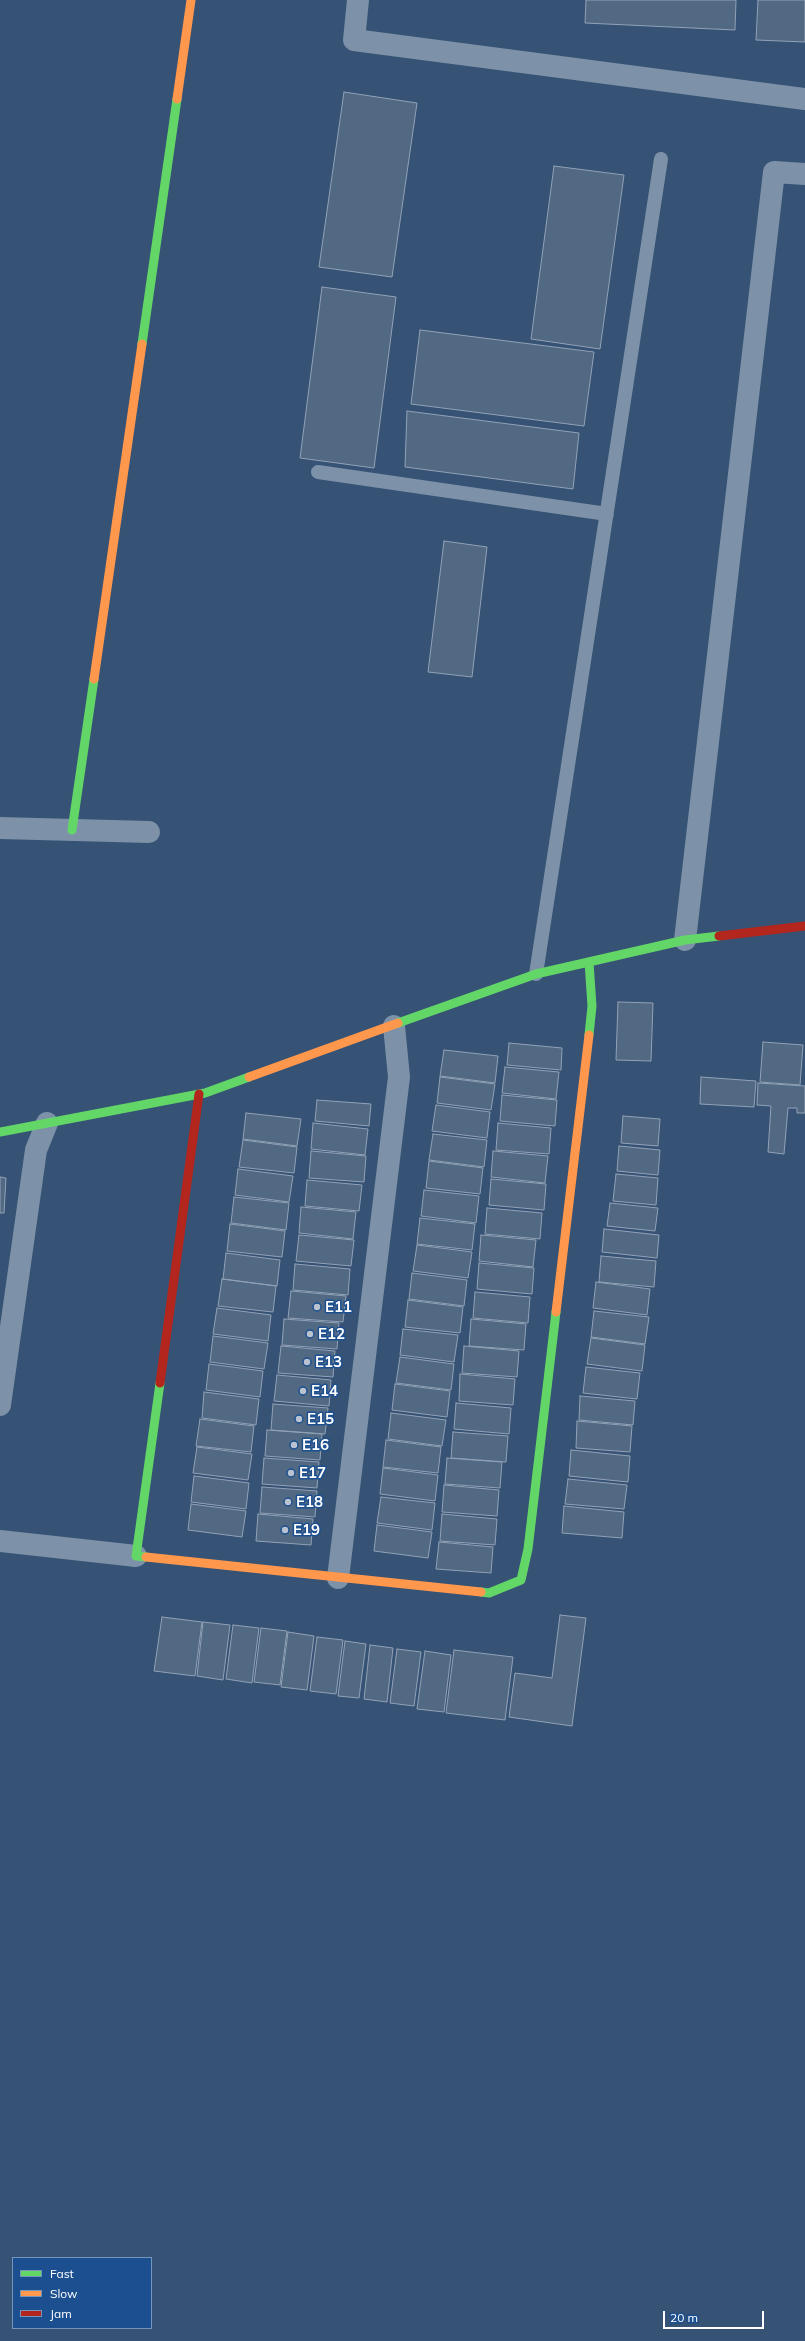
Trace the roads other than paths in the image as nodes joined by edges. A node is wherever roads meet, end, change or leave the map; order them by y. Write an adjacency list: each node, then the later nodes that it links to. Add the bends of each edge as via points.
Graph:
1 (191, 0): 9 (street)
2 (358, 0): 3 (street, via 354,40)
3 (805, 99)
4 (661, 159): 7 (lane)
5 (805, 174): 12 (street, via 774,172)
6 (318, 472): 7 (lane)
7 (607, 514): 14 (lane)
8 (0, 828): 9 (street)
9 (72, 830): 10 (street)
10 (149, 832)
11 (805, 926): 12 (street)
12 (685, 940): 13 (street)
13 (588, 962): 14 (street); 22 (street, via 592,1006 528,1549 521,1580 489,1593)
14 (536, 974): 15 (street)
15 (394, 1026): 16 (street); 22 (street, via 399,1078)
16 (199, 1094): 17 (street); 21 (street)
17 (47, 1124): 18 (street); 19 (street, via 36,1150)
18 (0, 1132)
19 (0, 1405)
20 (0, 1541): 21 (street)
21 (136, 1556): 22 (street)
22 (338, 1578)

